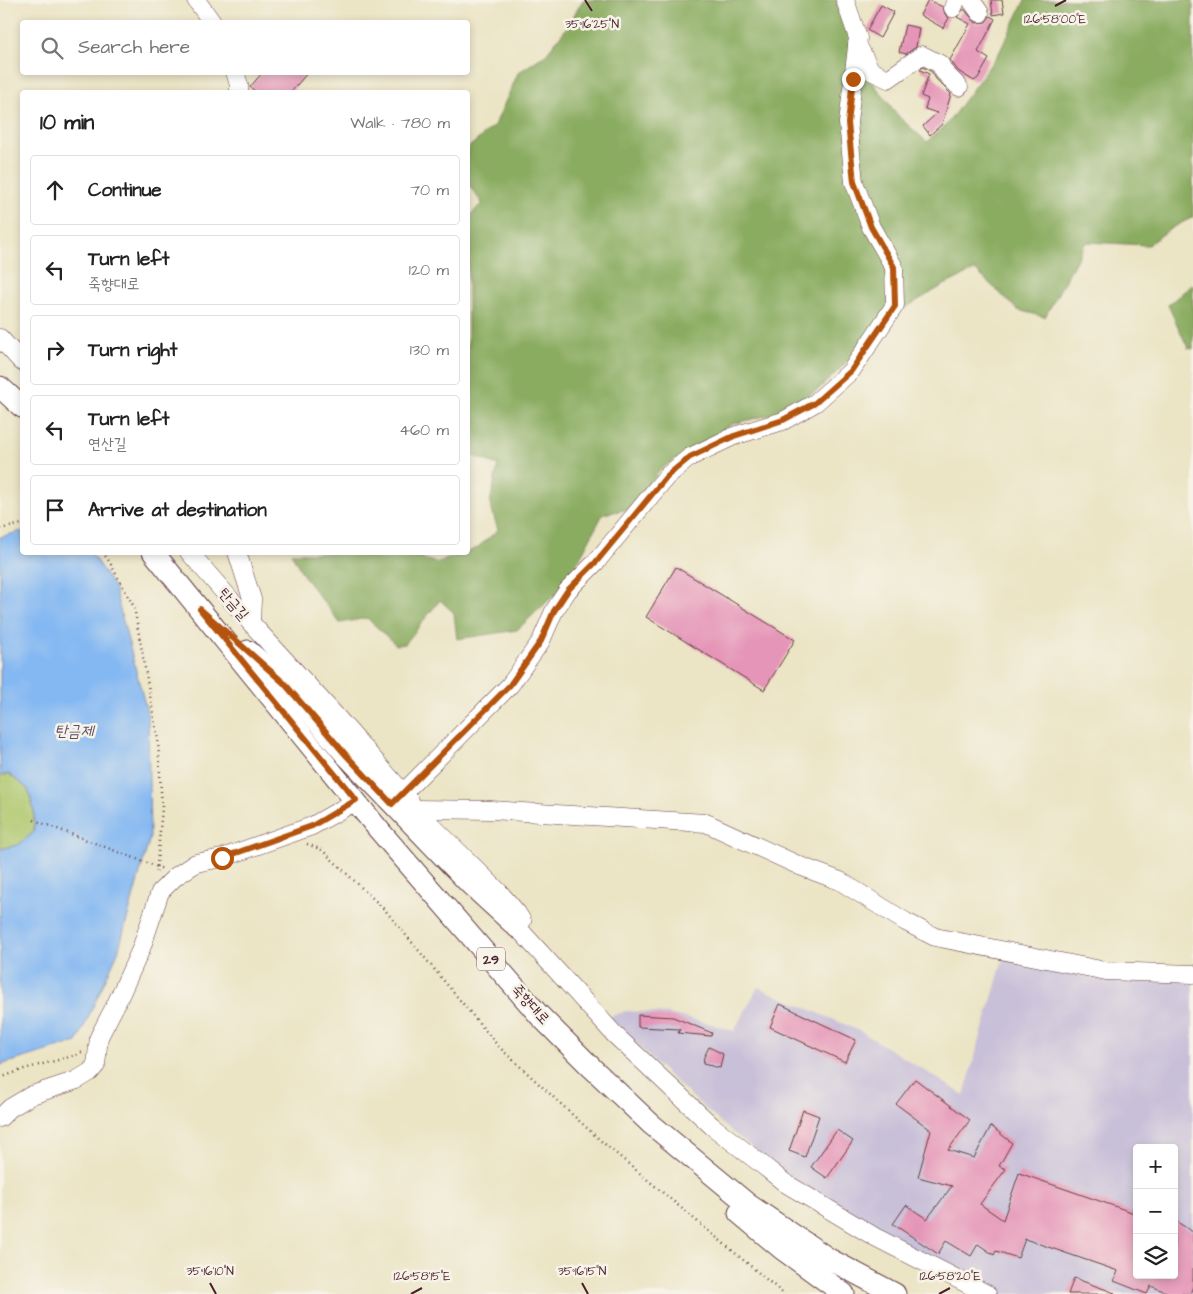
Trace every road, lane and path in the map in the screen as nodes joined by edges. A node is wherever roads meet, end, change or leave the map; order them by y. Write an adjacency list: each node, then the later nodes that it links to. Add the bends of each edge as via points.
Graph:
1 (196, 0): 3 (street)
2 (845, 0): 4 (street, via 858,38)
3 (211, 20)
4 (857, 44): 6 (street, via 870,71 888,79 922,55 940,64); 20 (street, via 848,123 854,182 871,227 894,267 895,306 851,371 815,403 783,420 734,436 690,457 667,476 596,562 568,590 554,611 541,641 510,685)
5 (236, 75): 7 (street)
6 (959, 87)
7 (239, 90)
8 (0, 338): 9 (street)
9 (20, 360)
10 (0, 387): 11 (main road)
11 (20, 405)
12 (20, 524): 13 (path)
13 (0, 529)
14 (104, 555): 25 (path, via 134,606 158,740 162,808)
15 (156, 555): 18 (main road, 죽향대로 / 29)
16 (192, 555): 19 (street, 탄금길)
17 (238, 555): 19 (street, 탄금길, via 252,599)
18 (200, 609): 20 (main road, via 284,683 346,755); 21 (main road, 죽향대로 / 29)
19 (251, 623): 20 (street, via 334,714)
20 (398, 799): 22 (street); 27 (main road, via 469,883)
21 (356, 800): 24 (street, via 312,826); 32 (main road, 죽향대로 / 29, via 539,1015 651,1124)
22 (414, 809): 27 (street, via 517,913 522,921); 28 (street, via 491,810 706,823 840,881 936,937 1106,971)
23 (34, 820): 25 (path)
24 (285, 836): 31 (street, via 222,858 196,863 175,877 160,892 141,949 99,1037 96,1065 76,1080 32,1095); 33 (path, via 322,850 385,910 499,1047 600,1140)
25 (157, 867): 26 (path)
26 (155, 876)
27 (518, 928): 36 (street, via 614,1034 712,1126 760,1164 785,1183 875,1237)
28 (1193, 974)
29 (85, 1050): 30 (path)
30 (0, 1078)
31 (0, 1118)
32 (699, 1165): 34 (main road, via 736,1210 782,1249); 35 (main road, 죽향대로 / 29, via 749,1206 806,1244)
33 (784, 1294)
34 (844, 1294)
35 (895, 1294)
36 (987, 1294)

